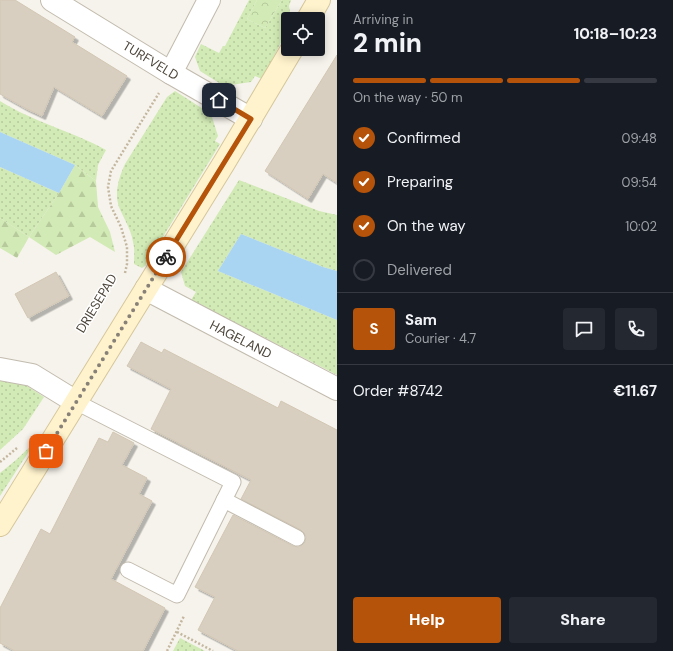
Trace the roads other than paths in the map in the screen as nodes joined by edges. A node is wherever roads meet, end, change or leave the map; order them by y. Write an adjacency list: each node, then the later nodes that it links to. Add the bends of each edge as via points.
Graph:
1 (52, 0): 6 (street, TURFVELD)
2 (209, 0): 6 (street)
3 (319, 0): 4 (street)
4 (312, 12)
5 (288, 56): 7 (street)
6 (171, 73): 7 (street, TURFVELD)
7 (251, 119): 8 (street)
8 (146, 289): 10 (street, HAGELAND); 11 (street)
9 (0, 369): 11 (street, via 32,374)
10 (337, 389)
11 (76, 402): 12 (lane, via 233,482); 13 (street)
12 (224, 500): 14 (lane); 15 (lane, via 177,595)
13 (0, 525)
14 (297, 538)
15 (128, 570)

